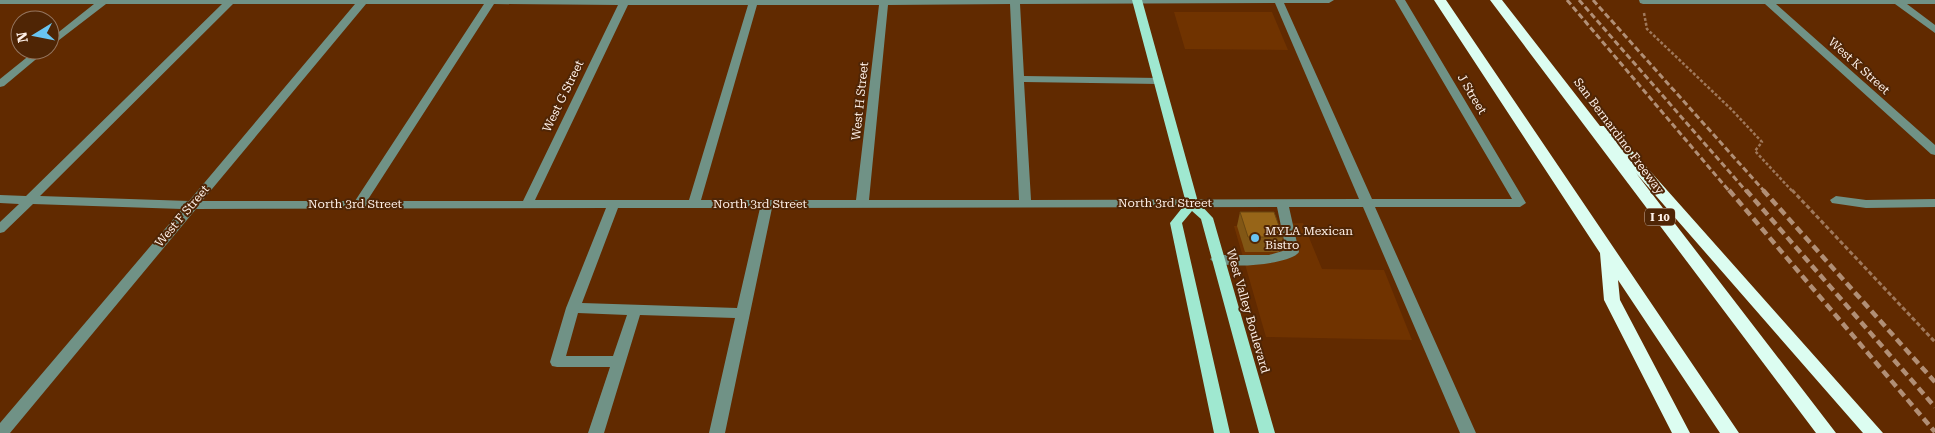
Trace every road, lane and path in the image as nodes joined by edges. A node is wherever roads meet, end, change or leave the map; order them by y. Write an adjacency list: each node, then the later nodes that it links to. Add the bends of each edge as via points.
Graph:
1 (1278, 0): 2 (street); 17 (street); 33 (street)
2 (1329, 0)
3 (1400, 0): 34 (street, J Street)
4 (1440, 0): 45 (highway)
5 (1496, 0): 22 (highway, San Bernardino Freeway / I 10)
6 (1896, 0): 7 (street); 19 (street); 20 (street)
7 (1935, 0)
8 (0, 1): 9 (street)
9 (103, 1): 10 (street); 21 (street)
10 (231, 1): 11 (street); 29 (street)
11 (363, 1): 12 (street); 43 (street, West F Street)
12 (491, 1): 13 (street); 36 (street)
13 (624, 1): 14 (street); 37 (street, West G Street)
14 (754, 1): 15 (street); 39 (street)
15 (884, 1): 16 (street); 41 (street, West H Street)
16 (1015, 1): 17 (street); 24 (street)
17 (1138, 1): 26 (main road, West Valley Boulevard)
18 (1643, 1): 19 (street); 50 (path, via 1647,30 1762,142 1755,151)
19 (1767, 1): 27 (street, West K Street)
20 (1935, 30)
21 (60, 36)
22 (1532, 48): 60 (highway, San Bernardino Freeway / I 10); 61 (highway)
23 (29, 60): 25 (street)
24 (1021, 79): 26 (street); 42 (street)
25 (3, 80)
26 (1159, 81): 31 (main road, West Valley Boulevard)
27 (1935, 151)
28 (0, 199): 29 (street, North 3rd Street)
29 (30, 200): 43 (street, North 3rd Street); 44 (street)
30 (1836, 200): 35 (street, via 1866,204)
31 (1192, 202): 32 (street, North 3rd Street); 42 (street, North 3rd Street); 46 (main road, West Valley Boulevard, via 1207,218); 55 (main road, via 1176,223)
32 (1282, 203): 33 (street, North 3rd Street); 46 (street, via 1293,252 1290,255)
33 (1368, 203): 34 (street, North 3rd Street); 57 (street)
34 (1520, 203)
35 (1935, 203)
36 (359, 204): 37 (street, North 3rd Street); 43 (street, North 3rd Street)
37 (527, 204): 38 (street, North 3rd Street)
38 (614, 204): 39 (street, North 3rd Street); 47 (street)
39 (694, 204): 40 (street, North 3rd Street)
40 (768, 204): 41 (street, North 3rd Street); 49 (street)
41 (862, 204): 42 (street, North 3rd Street)
42 (1025, 204)
43 (192, 205): 52 (street, West F Street)
44 (0, 229)
45 (1606, 252): 58 (highway, via 1612,300); 59 (highway)
46 (1217, 259): 56 (main road, West Valley Boulevard)
47 (574, 308): 48 (street); 51 (street, via 557,362)
48 (635, 310): 49 (street); 51 (street)
49 (744, 313): 54 (street)
50 (1935, 342)
51 (619, 361): 53 (street)
52 (1, 433)
53 (596, 433)
54 (717, 433)
55 (1222, 433)
56 (1267, 433)
57 (1468, 433)
58 (1681, 433)
59 (1730, 433)
60 (1827, 433)
61 (1874, 433)

